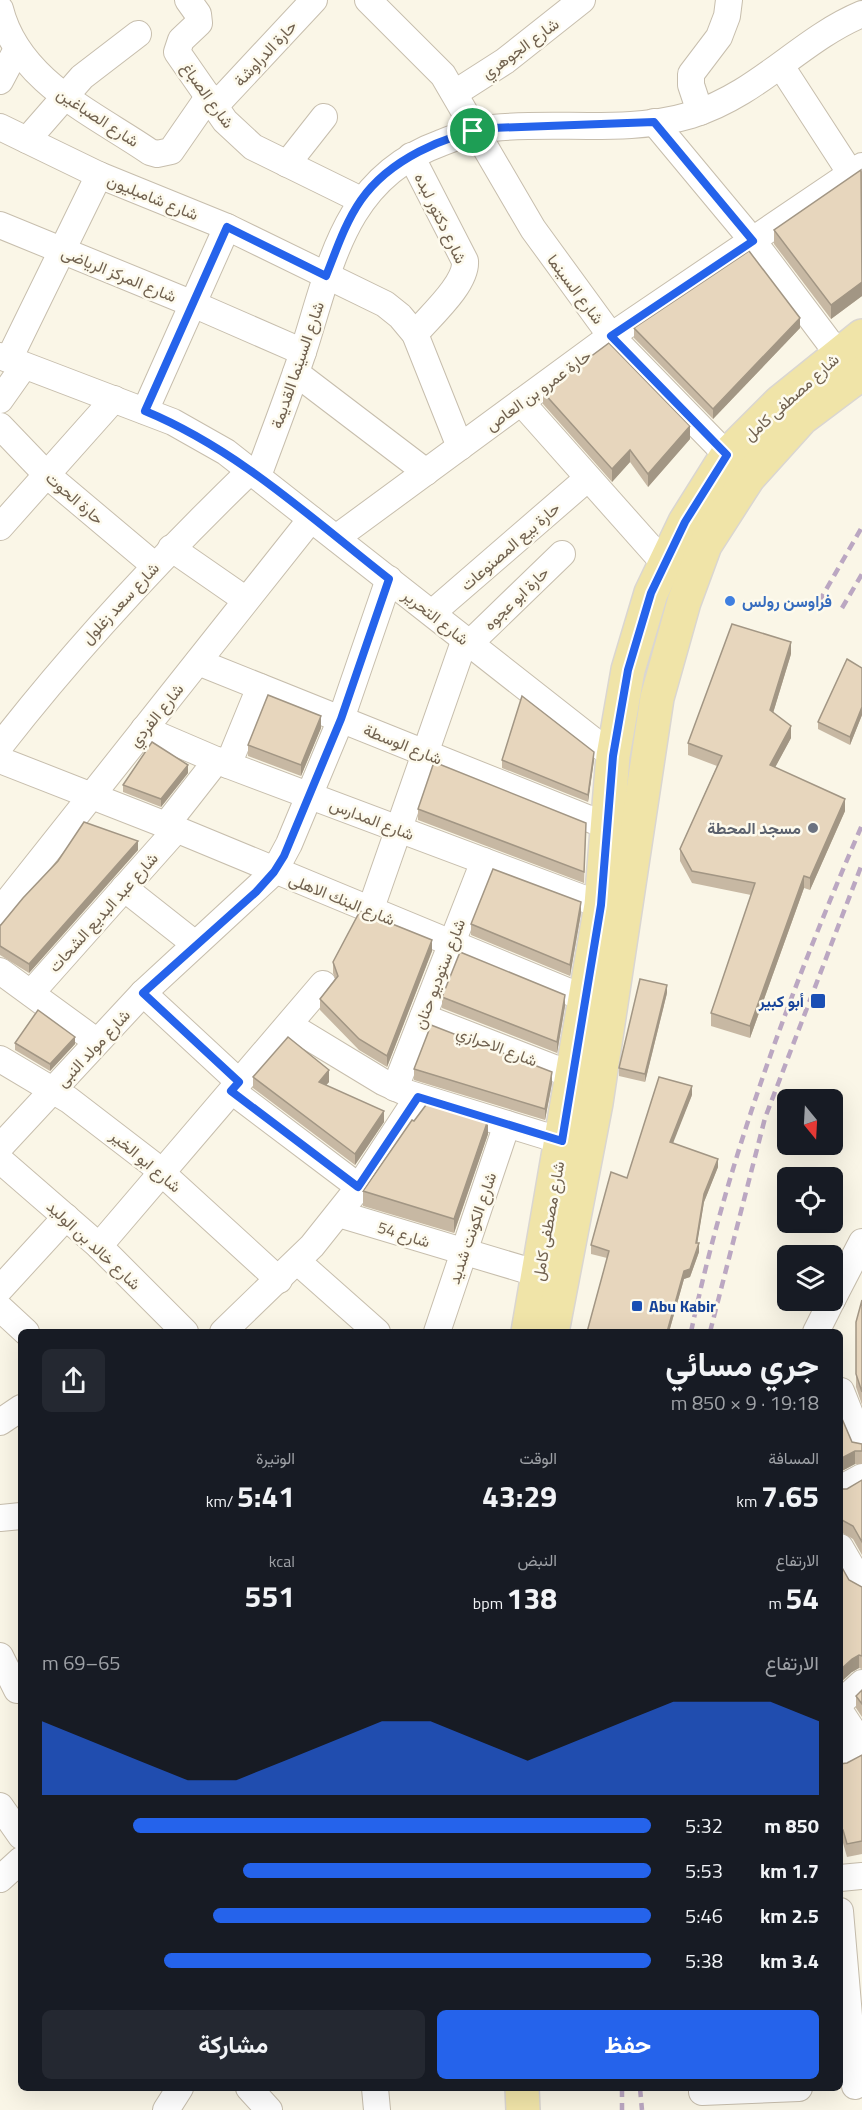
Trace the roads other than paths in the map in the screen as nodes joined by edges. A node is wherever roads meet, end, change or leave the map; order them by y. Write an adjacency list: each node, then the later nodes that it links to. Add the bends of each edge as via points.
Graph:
1 (188, 0): 14 (street, شارع الصباغ, via 199,23 181,39 177,52)
2 (314, 0): 14 (street, حارة الدراوشة)
3 (368, 0): 12 (street, شارع السينما)
4 (582, 0): 12 (street, شارع الجوهري, via 505,61)
5 (729, 0): 15 (street, via 719,37 691,74)
6 (0, 9): 9 (street, شارع الصباغين)
7 (862, 14): 10 (street, شارع السينما القديمة)
8 (138, 34): 13 (street, via 100,61)
9 (17, 49): 11 (street); 13 (street, شارع الصباغين, via 39,77)
10 (781, 66): 15 (street, شارع السينما القديمة, via 753,87); 23 (street)
11 (0, 81)
12 (455, 93): 19 (street, شارع السينما)
13 (65, 94): 14 (street, شارع الصباغين, via 157,154 171,151); 20 (street)
14 (212, 101): 22 (street, شارع الصباغ, via 238,135)
15 (700, 112): 17 (street, شارع السينما القديمة)
16 (324, 117): 22 (street)
17 (654, 122): 19 (street, شارع السينما القديمة, via 510,126); 28 (street)
18 (0, 127): 20 (street, شارع شامبليون)
19 (473, 131): 21 (street, شارع السينما القديمة); 33 (street, شارع السينما, via 533,229)
20 (27, 140): 24 (street, شارع شامبليون)
21 (411, 156): 25 (street, شارع السينما القديمة); 32 (street, شارع دكتور لبده, via 466,268 460,281)
22 (287, 164): 25 (street, شارع الصباغ)
23 (857, 170): 28 (street, حارة عمرو بن العاص)
24 (99, 175): 27 (street, شارع شامبليون); 29 (street)
25 (361, 200): 30 (street, شارع السينما القديمة, via 348,221)
26 (0, 225): 29 (street, شارع المركز الرياضى)
27 (227, 227): 30 (street, شارع شامبليون); 31 (street)
28 (753, 241): 33 (street, حارة عمرو بن العاص); 34 (street)
29 (61, 251): 31 (street, شارع المركز الرياضى); 35 (street)
30 (326, 276): 32 (street, شارع شامبليون, via 385,304); 36 (street, شارع السينما القديمة)
31 (193, 304): 36 (street, شارع المركز الرياضى); 40 (street)
32 (415, 334): 42 (street, شارع شامبليون)
33 (611, 336): 39 (street, حارة عمرو بن العاص); 43 (street, شارع السينما)
34 (854, 354): 43 (main road, شارع مصطفى كامل, via 780,402); 116 (main road, شارع مصطفى كامل, via 748,478 705,545 684,602 657,698 596,1103)
35 (11, 360): 37 (street, شارع التحرير); 38 (street)
36 (299, 363): 44 (street, شارع المركز الرياضى); 45 (street, شارع السينما القديمة)
37 (114, 399): 40 (street, شارع التحرير); 46 (street)
38 (0, 400)
39 (521, 402): 42 (street, حارة عمرو بن العاص); 47 (street)
40 (145, 411): 45 (street, شارع التحرير, via 200,436)
41 (0, 426): 46 (street, حارة الحوت)
42 (460, 447): 44 (street, حارة عمرو بن العاص)
43 (727, 455): 53 (main road, شارع مصطفى كامل, via 685,522)
44 (426, 472): 50 (street, حارة عمرو بن العاص)
45 (254, 473): 48 (street, شارع التحرير); 52 (street, شارع سعد زغلول)
46 (47, 475): 49 (street); 52 (street, حارة الحوت)
47 (588, 478): 53 (street); 56 (street, حارة بيع المصنوعات)
48 (311, 519): 50 (street, شارع التحرير); 55 (street, شارع الفردي)
49 (0, 527)
50 (336, 538): 54 (street, شارع التحرير)
51 (562, 554): 57 (street, حارة ابو عجوه)
52 (163, 557): 55 (street, حارة الحوت); 62 (street, شارع سعد زغلول, via 75,652)
53 (665, 564): 64 (main road, شارع مصطفى كامل, via 651,593 628,670)
54 (389, 579): 56 (street, شارع التحرير); 60 (street, شارع مولد النبى)
55 (246, 600): 58 (street, شارع الفردي)
56 (432, 613): 57 (street, شارع التحرير)
57 (467, 641): 63 (street); 64 (street, شارع التحرير)
58 (198, 662): 59 (street, شارع الوسطة); 61 (street, شارع الفردي)
59 (260, 687): 60 (street, شارع الوسطة); 65 (street, شارع عبد البديع الشحات)
60 (341, 719): 63 (street, شارع الوسطة); 67 (street, شارع مولد النبى)
61 (144, 729): 65 (street, شارع المدارس); 66 (street, شارع الفردي)
62 (2, 744): 66 (street, شارع البنك الاهلى)
63 (425, 753): 68 (street, شارع الوسطة); 70 (street)
64 (613, 756): 68 (main road, شارع مصطفى كامل)
65 (223, 762): 67 (street, شارع المدارس); 69 (street, شارع عبد البديع الشحات)
66 (92, 795): 69 (street, شارع البنك الاهلى); 75 (street, شارع الفردي)
67 (309, 795): 70 (street, شارع المدارس); 72 (street, شارع مولد النبى)
68 (607, 826): 74 (main road, شارع مصطفى كامل)
69 (171, 828): 72 (street, شارع البنك الاهلى); 73 (street, شارع عبد البديع الشحات)
70 (399, 829): 71 (street, شارع المدارس); 76 (street)
71 (484, 861): 74 (street, شارع المدارس); 78 (street, شارع ستوديو حنان)
72 (274, 872): 76 (street, شارع البنك الاهلى); 77 (street, شارع مولد النبى)
73 (124, 888): 77 (street); 81 (street, شارع عبد البديع الشحات)
74 (601, 905): 83 (main road, شارع مصطفى كامل)
75 (0, 911)
76 (370, 911): 78 (street, شارع البنك الاهلى)
77 (195, 944): 82 (street, شارع مولد النبى)
78 (451, 944): 83 (street, شارع البنك الاهلى); 84 (street, شارع ستوديو حنان)
79 (0, 971): 81 (street)
80 (323, 984): 85 (street)
81 (31, 993): 86 (street)
82 (143, 993): 86 (street, شارع مولد النبى); 89 (street)
83 (584, 998): 88 (main road, شارع مصطفى كامل)
84 (423, 1017): 88 (street, شارع الاحرازي); 91 (street, شارع ستوديو حنان)
85 (289, 1025): 89 (street); 91 (street)
86 (96, 1041): 90 (street, شارع مولد النبى)
87 (0, 1059): 90 (street, شارع ابو الخير)
88 (572, 1075): 93 (main road, شارع مصطفى كامل)
89 (235, 1087): 96 (street); 97 (street)
90 (54, 1090): 94 (street, شارع مولد النبى); 96 (street, شارع ابو الخير)
91 (406, 1092): 92 (street); 97 (street, شارع ستوديو حنان)
92 (507, 1124): 93 (street); 102 (street, شارع الكونت شديد)
93 (562, 1141): 104 (main road, شارع مصطفى كامل)
94 (0, 1147)
95 (0, 1160): 99 (street, شارع خالد بن الوليد)
96 (162, 1172): 100 (street); 105 (street, شارع ابو الخير)
97 (358, 1187): 98 (street, شارع ستوديو حنان)
98 (339, 1214): 102 (street, شارع 54); 103 (street, شارع ستوديو حنان)
99 (66, 1217): 100 (street, شارع خالد بن الوليد); 107 (street)
100 (99, 1246): 111 (street, شارع خالد بن الوليد)
101 (861, 1247): 106 (street)
102 (464, 1252): 104 (street, شارع 54); 114 (street, شارع الكونت شديد)
103 (298, 1262): 105 (street, شارع ستوديو حنان); 113 (street)
104 (539, 1274): 115 (main road, شارع مصطفى كامل)
105 (279, 1280): 112 (street, شارع ستوديو حنان)
106 (843, 1280)
107 (0, 1288)
108 (0, 1308): 110 (street)
109 (826, 1311): 117 (street)
110 (23, 1329)
111 (182, 1329)
112 (226, 1329)
113 (374, 1329)
114 (438, 1329)
115 (529, 1329)
116 (553, 1329)
117 (818, 1329)
118 (843, 1391): 119 (street)
119 (862, 1394)
120 (843, 1398): 123 (street)
121 (18, 1410): 122 (street)
122 (0, 1422)
123 (862, 1444)
124 (862, 1477): 125 (street)
125 (843, 1487)
126 (851, 1555): 127 (street)
127 (862, 1585)
128 (0, 1656): 130 (street)
129 (862, 1683): 131 (street)
130 (13, 1691)
131 (843, 1700)
132 (843, 1716): 133 (street)
133 (862, 1747): 134 (street)
134 (843, 1757)
135 (0, 1806): 136 (street)
136 (18, 1832)
137 (18, 1863): 140 (street)
138 (862, 1876): 139 (street)
139 (843, 1878)
140 (0, 1879)
141 (843, 1935): 142 (street)
142 (850, 1992): 143 (street)
143 (852, 2086)
144 (178, 2091): 152 (street)
145 (247, 2091): 153 (street)
146 (250, 2091): 154 (street)
147 (375, 2091): 155 (street)
148 (503, 2091): 156 (main road)
149 (522, 2091): 157 (main road)
150 (767, 2091): 151 (street)
151 (702, 2097)
152 (166, 2110)
153 (244, 2110)
154 (269, 2110)
155 (377, 2110)
156 (504, 2110)
157 (523, 2110)

